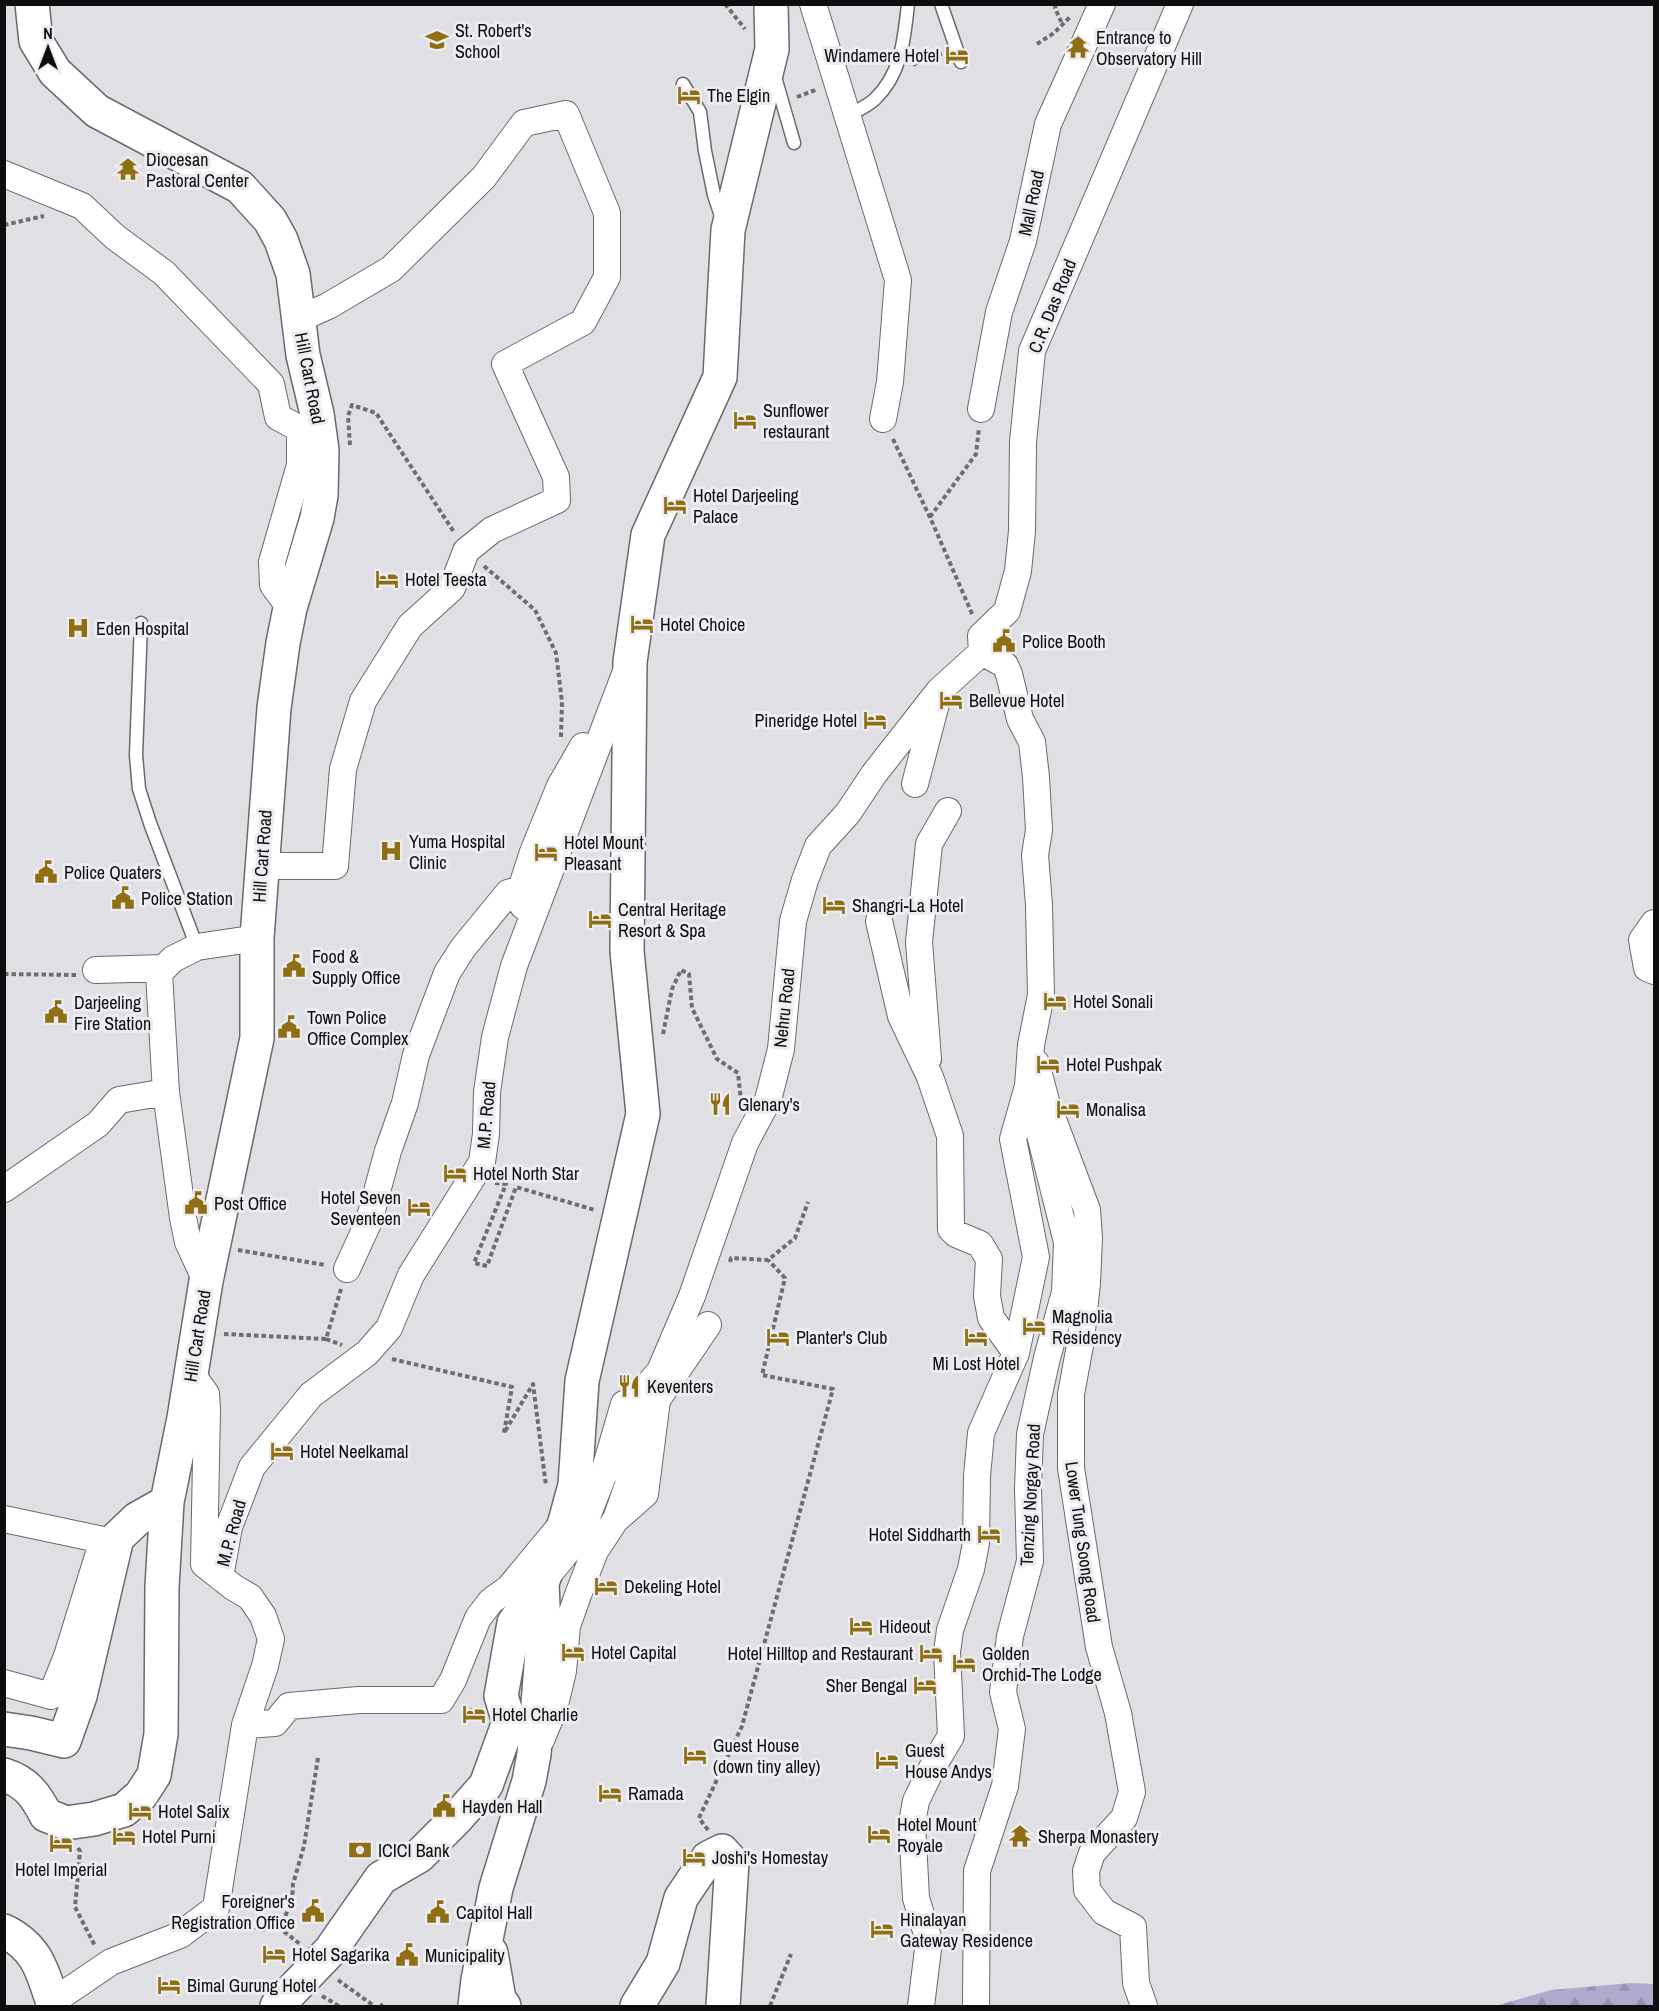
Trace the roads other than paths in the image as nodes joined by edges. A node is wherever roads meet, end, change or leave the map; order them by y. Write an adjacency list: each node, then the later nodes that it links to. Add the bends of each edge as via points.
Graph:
1 (32, 4): 15 (main road, Hill Cart Road, via 36,41 55,72 97,111 240,187 256,203 270,220 288,256)
2 (771, 4): 9 (main road)
3 (813, 4): 11 (street)
4 (908, 4): 11 (lane, via 903,47 893,74 874,100)
5 (941, 4): 8 (lane)
6 (1102, 4): 16 (street, Mall Road, via 1047,124 1023,242 999,312)
7 (1180, 4): 20 (street, C.R. Das Road, via 1032,351 1023,442 1018,571 1007,611)
8 (960, 58)
9 (770, 59): 12 (lane); 14 (main road)
10 (683, 84): 14 (lane, via 700,112 714,195)
11 (847, 116): 17 (street, via 898,279 890,382)
12 (794, 143)
13 (4, 174): 18 (street, via 82,206 115,237 164,273 272,384 278,417 300,429 300,465 272,562 273,585)
14 (728, 230): 21 (main road, via 720,376 648,535)
15 (299, 319): 18 (main road, Hill Cart Road, via 320,431 323,472 317,518); 25 (street, via 391,269 484,177 524,123 566,114 607,213 607,277 583,322 505,364 556,477 557,500 492,530 466,551 452,588 410,626 363,701 343,769 335,866)
16 (981, 409)
17 (883, 419)
18 (290, 608): 25 (main road, Hill Cart Road, via 276,686)
19 (141, 623): 31 (lane, via 136,755 139,789)
20 (986, 636): 22 (street, Nehru Road); 35 (street, via 1005,665 1020,719 1032,742 1039,830 1035,855 1041,995)
21 (630, 662): 26 (street, via 560,786); 30 (street, M.P. Road); 47 (main road, via 627,951 643,1114 582,1381 575,1485)
22 (939, 691): 23 (street); 45 (street, Nehru Road, via 848,813 818,846 793,921 781,1049 768,1100 745,1143 692,1296 660,1371)
23 (915, 784)
24 (948, 811): 36 (street, via 929,844 920,942)
25 (261, 866): 29 (main road, Hill Cart Road)
26 (521, 889): 30 (street); 40 (street, via 508,893 447,973 416,1055 369,1221)
27 (879, 921): 36 (street, via 901,1016)
28 (1654, 923): 34 (street, via 1642,940 1647,968)
29 (257, 938): 31 (street); 41 (main road, Hill Cart Road, via 257,1038)
30 (522, 945): 51 (street, M.P. Road, via 495,1037 482,1162 411,1275 389,1328 367,1353 311,1395 252,1467 229,1527)
31 (197, 947): 32 (street)
32 (164, 968): 33 (street); 38 (street, via 159,973)
33 (96, 970)
34 (1654, 971)
35 (1031, 1045): 37 (street); 68 (street, Lower Tung Soong Road, via 1046,1101 1086,1210 1087,1283 1071,1394 1071,1468 1099,1647 1118,1713 1132,1792 1124,1818 1092,1853 1086,1871 1087,1890 1104,1912 1133,1928 1136,1983)
36 (930, 1077): 43 (street, via 950,1136 951,1228 980,1244 984,1251 988,1259 991,1318)
37 (1028, 1086): 43 (street, via 1013,1139 1036,1257); 67 (street, Tenzing Norgay Road, via 1067,1242 1065,1292 1030,1434 1030,1561 1010,1636 1003,1692 1012,1729 1005,1786 976,1871)
38 (166, 1092): 39 (street, via 119,1100 98,1124); 41 (street, via 188,1242)
39 (4, 1189)
40 (347, 1269)
41 (206, 1281): 44 (main road, Hill Cart Road)
42 (708, 1325): 49 (street, via 657,1400 645,1494)
43 (1017, 1353): 66 (street, via 981,1433 976,1543 947,1652 951,1736 916,1801 912,1823 916,1898 929,1941)
44 (191, 1373): 46 (main road, Hill Cart Road); 51 (street, via 206,1394 204,1564)
45 (637, 1398): 49 (street, via 628,1485); 52 (street, Nehru Road, via 624,1404 603,1476 579,1537)
46 (168, 1499): 50 (main road); 57 (main road, Hill Cart Road, via 162,1587 161,1734 154,1775 141,1796 124,1810 66,1823 46,1815 35,1794)
47 (567, 1516): 52 (main road); 54 (street, via 478,1618 441,1700 359,1700 289,1706 275,1723)
48 (4, 1519): 50 (street)
49 (616, 1519): 56 (street, via 595,1551 567,1626 563,1671 554,1709)
50 (110, 1539): 53 (street, via 51,1696); 55 (main road, via 80,1696 64,1741)
51 (220, 1577): 54 (street, via 250,1597 263,1616 271,1639)
52 (542, 1584): 56 (main road, via 544,1628); 61 (main road, via 514,1623 501,1696 509,1722 486,1785 420,1856 381,1878 330,1951)
53 (4, 1683)
54 (245, 1725): 60 (street, via 216,1908 180,1935 106,1965)
55 (4, 1729)
56 (534, 1754): 59 (main road)
57 (4, 1775)
58 (4, 1931): 60 (main road, via 37,1958)
59 (487, 1934): 62 (main road); 63 (main road, via 499,1999)
60 (53, 2004)
61 (277, 2007)
62 (475, 2007)
63 (504, 2007)
64 (637, 2007): 65 (main road, via 663,1964 681,1898 708,1858 722,1851 732,1862)
65 (723, 2007)
66 (921, 2007)
67 (976, 2007)
68 (1144, 2007)

